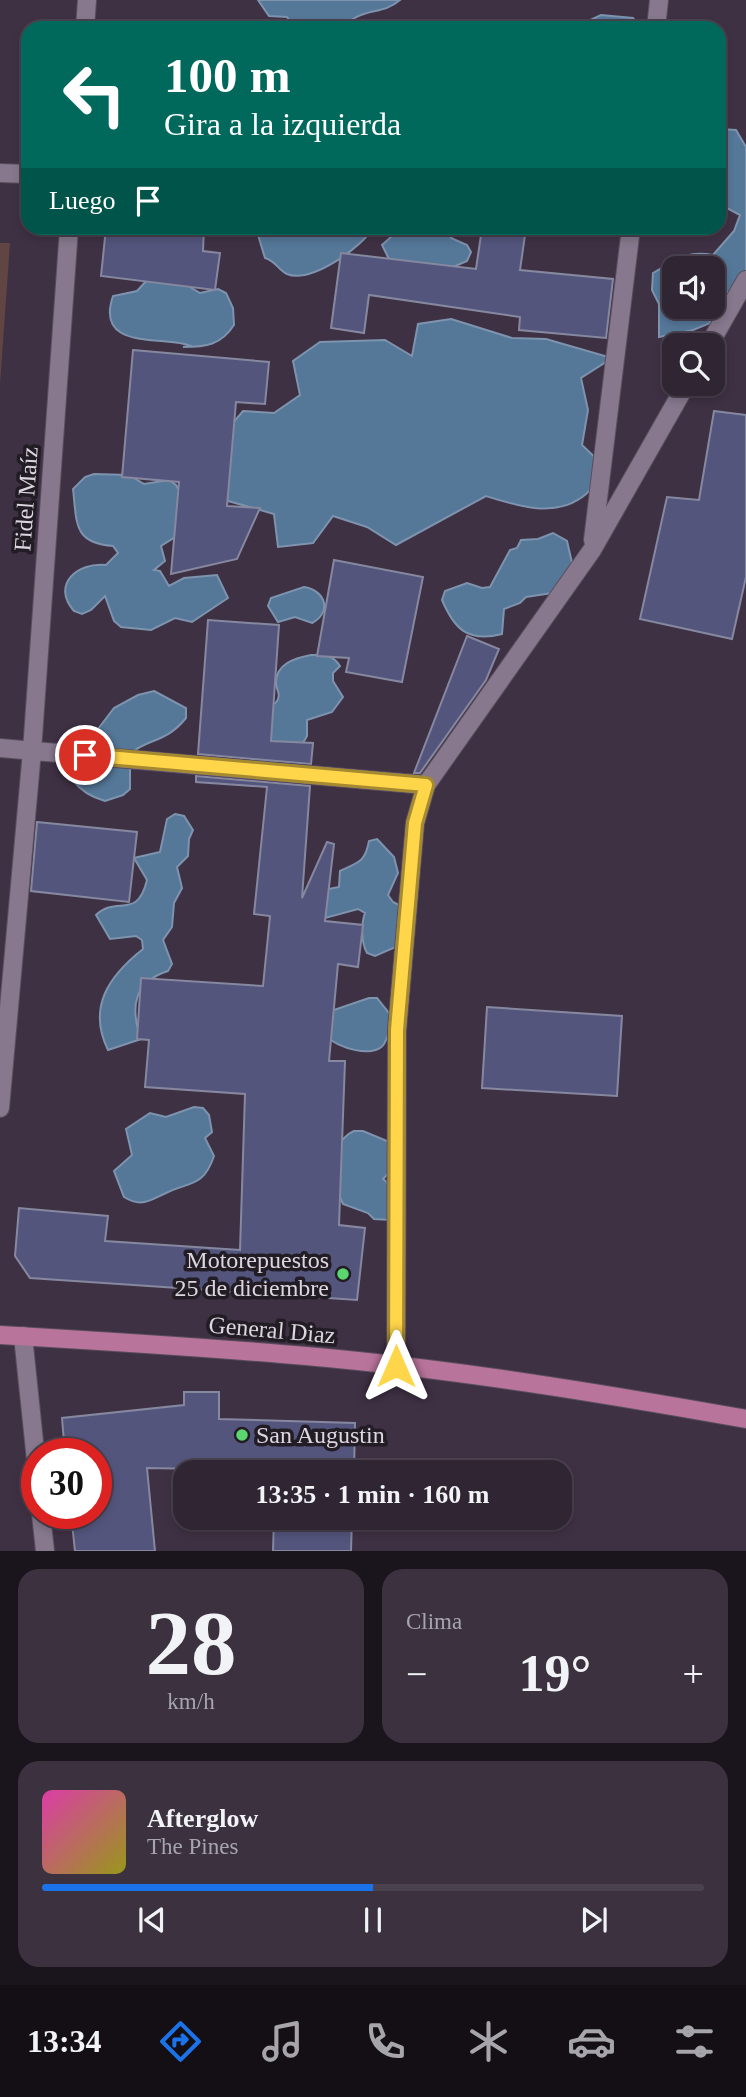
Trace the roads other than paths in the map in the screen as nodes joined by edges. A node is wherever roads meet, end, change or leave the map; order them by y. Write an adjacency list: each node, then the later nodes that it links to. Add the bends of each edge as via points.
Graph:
1 (87, 0): 3 (street)
2 (659, 0): 4 (street)
3 (86, 21)
4 (657, 21)
5 (0, 173): 6 (street)
6 (21, 174)
7 (69, 235): 14 (street, Fidel Maíz)
8 (630, 235): 12 (street)
9 (746, 280): 10 (street)
10 (716, 333)
11 (680, 396): 12 (street)
12 (592, 550): 15 (street)
13 (0, 748): 14 (street)
14 (32, 751): 15 (street); 16 (street, Fidel Maíz)
15 (426, 785): 19 (street, via 415,823 397,1030)
16 (0, 1108)
17 (0, 1335): 18 (main road, General Diaz)
18 (23, 1336): 19 (main road, General Diaz); 21 (street)
19 (396, 1366): 20 (main road, General Diaz)
20 (746, 1419)
21 (34, 1438)
22 (43, 1529): 23 (street)
23 (45, 1551)

